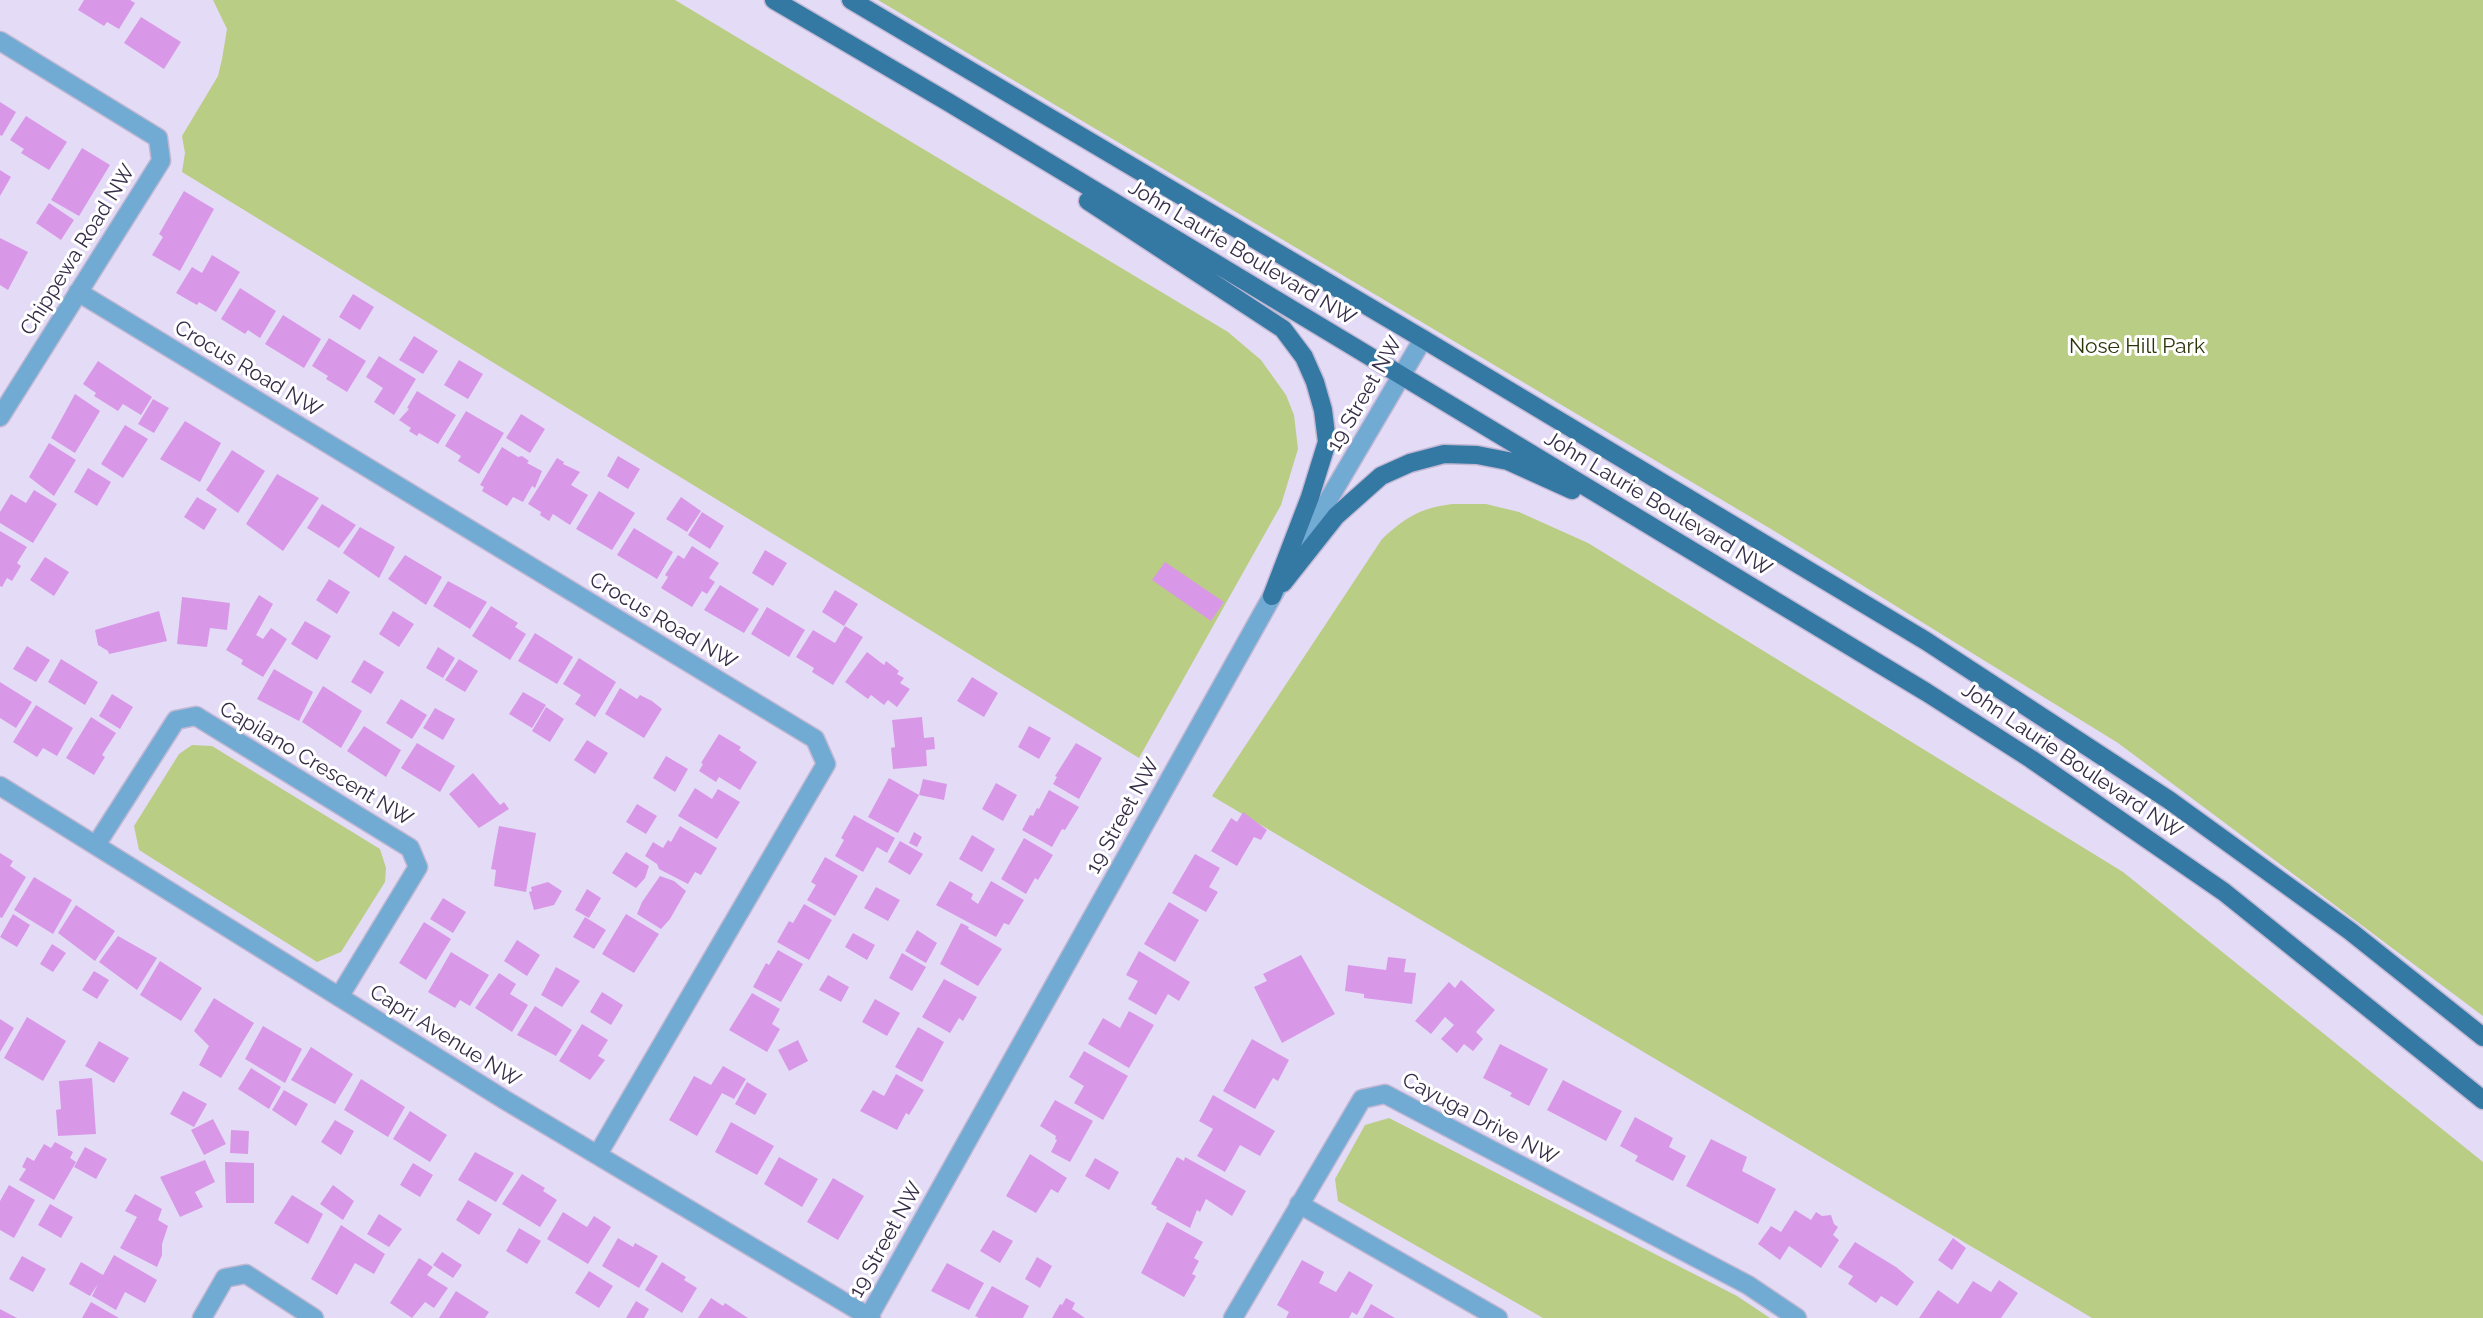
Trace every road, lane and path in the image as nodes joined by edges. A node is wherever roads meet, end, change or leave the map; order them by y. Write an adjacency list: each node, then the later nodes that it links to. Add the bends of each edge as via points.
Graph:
1 (774, 0): 4 (main road, John Laurie Boulevard NW)
2 (851, 0): 6 (main road, John Laurie Boulevard NW)
3 (0, 41): 5 (street, Chippewa Road NW, via 158,138 161,161)
4 (948, 102): 7 (main road, John Laurie Boulevard NW); 10 (main road, via 1028,164 1284,329 1304,357 1323,410 1327,442)
5 (78, 292): 8 (street, Chippewa Road NW); 16 (street, Crocus Road NW, via 815,739 826,764)
6 (1424, 339): 7 (street, 19 Street NW); 14 (main road, John Laurie Boulevard NW, via 1926,641 2169,800 2350,931)
7 (1401, 375): 9 (main road, John Laurie Boulevard NW); 10 (street, 19 Street NW)
8 (0, 417)
9 (1654, 528): 10 (main road, via 1508,461 1444,454 1381,476 1336,516); 15 (main road, John Laurie Boulevard NW, via 1926,692 2143,834 2233,899)
10 (1272, 596): 20 (street, 19 Street NW)
11 (0, 786): 12 (street, Capri Avenue NW)
12 (96, 845): 13 (street, Capri Avenue NW); 13 (street, Capilano Crescent NW, via 176,720 196,716 410,848 418,867)
13 (339, 997): 16 (street, Capri Avenue NW)
14 (2483, 1037)
15 (2483, 1100)
16 (598, 1154): 20 (street, Capri Avenue NW)
17 (1299, 1204): 21 (street, Cayuga Drive NW); 22 (street); 23 (street, Cayuga Drive NW, via 1362,1099 1385,1094 1748,1286)
18 (202, 1318): 19 (street, via 225,1278 246,1274)
19 (314, 1318)
20 (869, 1318)
21 (1233, 1318)
22 (1498, 1318)
23 (1797, 1318)

